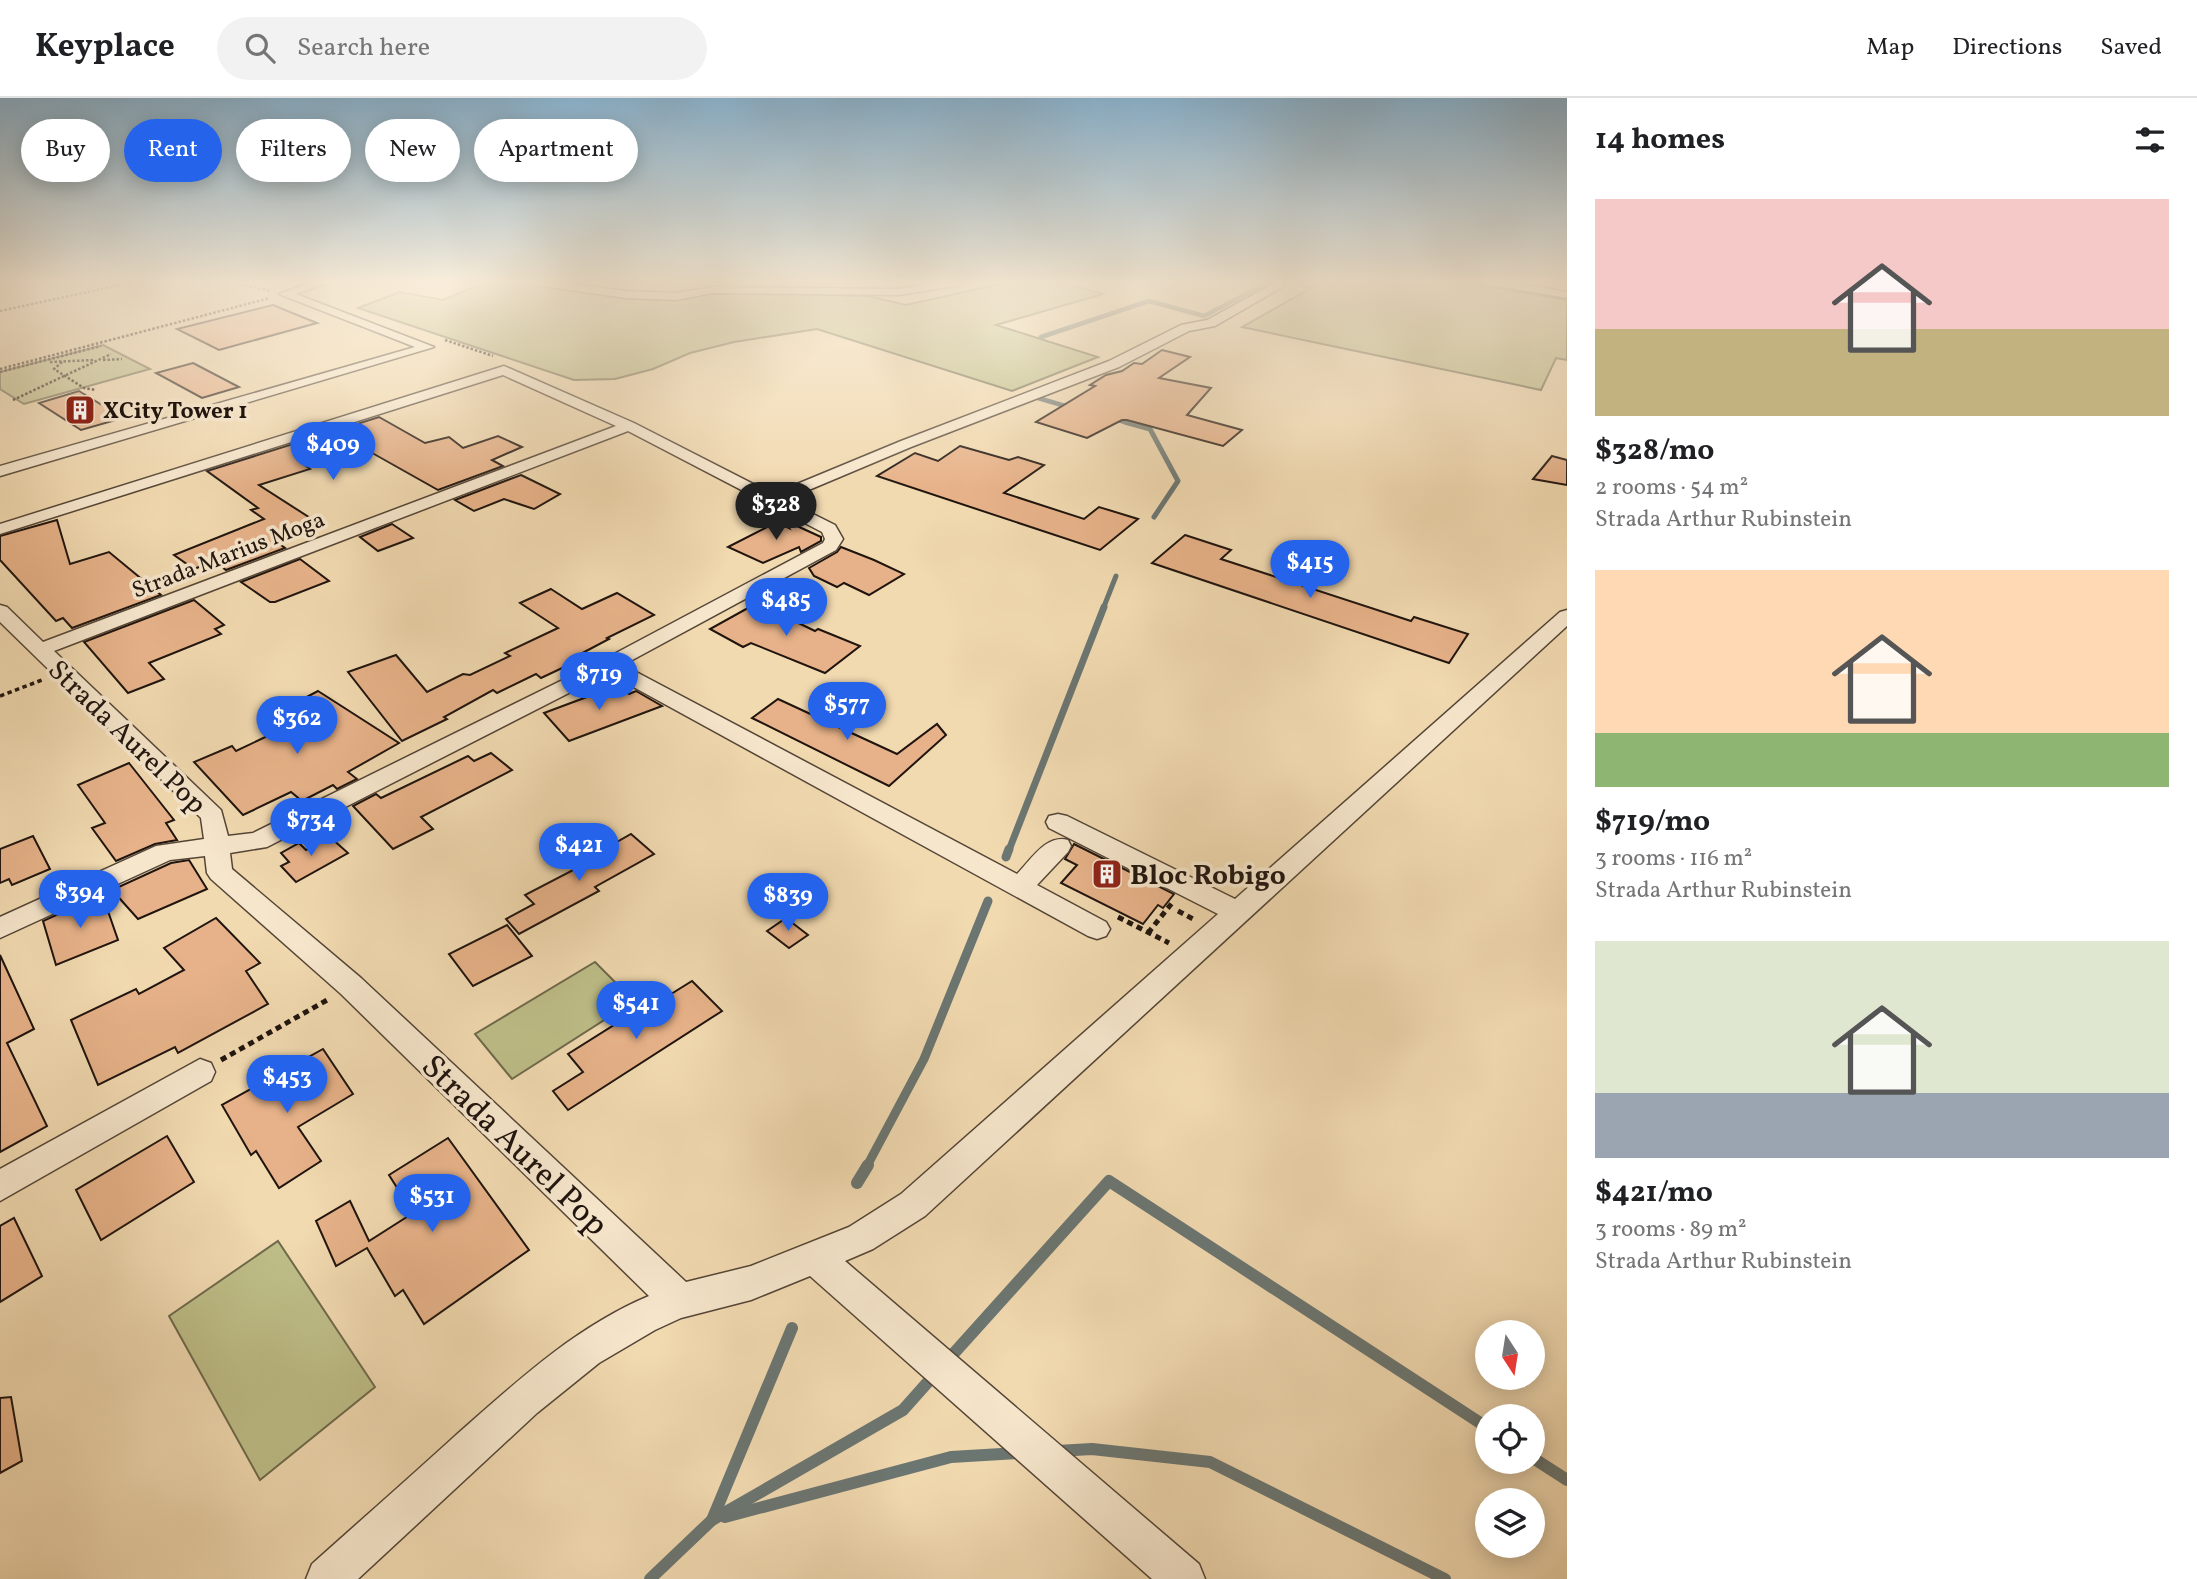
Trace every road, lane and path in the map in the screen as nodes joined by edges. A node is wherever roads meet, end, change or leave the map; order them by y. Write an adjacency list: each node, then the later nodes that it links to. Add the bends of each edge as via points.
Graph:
1 (71, 351): 11 (path)
2 (81, 351): 5 (path)
3 (414, 351): 16 (street)
4 (1139, 351): 17 (street)
5 (74, 353): 9 (path); 10 (path)
6 (111, 354): 8 (path)
7 (122, 359): 8 (path)
8 (98, 360): 9 (path); 12 (path)
9 (63, 361): 10 (path); 12 (path, via 54,369)
10 (39, 362): 11 (path)
11 (0, 370)
12 (65, 375): 13 (path); 14 (path)
13 (96, 390)
14 (13, 400)
15 (629, 426): 17 (street); 18 (street, via 504,370); 21 (street, Strada Marius Moga)
16 (0, 471)
17 (771, 500): 22 (street, via 829,529 834,534 830,546)
18 (0, 529)
19 (0, 611): 21 (street, Strada Aurel Pop)
20 (1567, 616): 28 (street)
21 (39, 650): 23 (street, Strada Aurel Pop)
22 (608, 665): 25 (street, via 258,841); 26 (street)
23 (62, 672): 24 (path); 25 (street, Strada Aurel Pop, via 213,816)
24 (0, 696)
25 (216, 846): 29 (street, via 165,852); 32 (street, Strada Aurel Pop, via 220,873)
26 (1021, 886): 27 (street, via 1058,834); 30 (street)
27 (1185, 886): 28 (street); 31 (path)
28 (1239, 913): 35 (street, via 913,1205 861,1238)
29 (0, 928)
30 (1097, 929)
31 (1148, 933)
32 (351, 986): 33 (path); 36 (street, Strada Aurel Pop)
33 (200, 1072): 34 (street)
34 (0, 1186)
35 (815, 1258): 36 (street, via 751,1283); 38 (street)
36 (680, 1301): 37 (street, via 586,1350 524,1400)
37 (327, 1579)
38 (1185, 1579)

